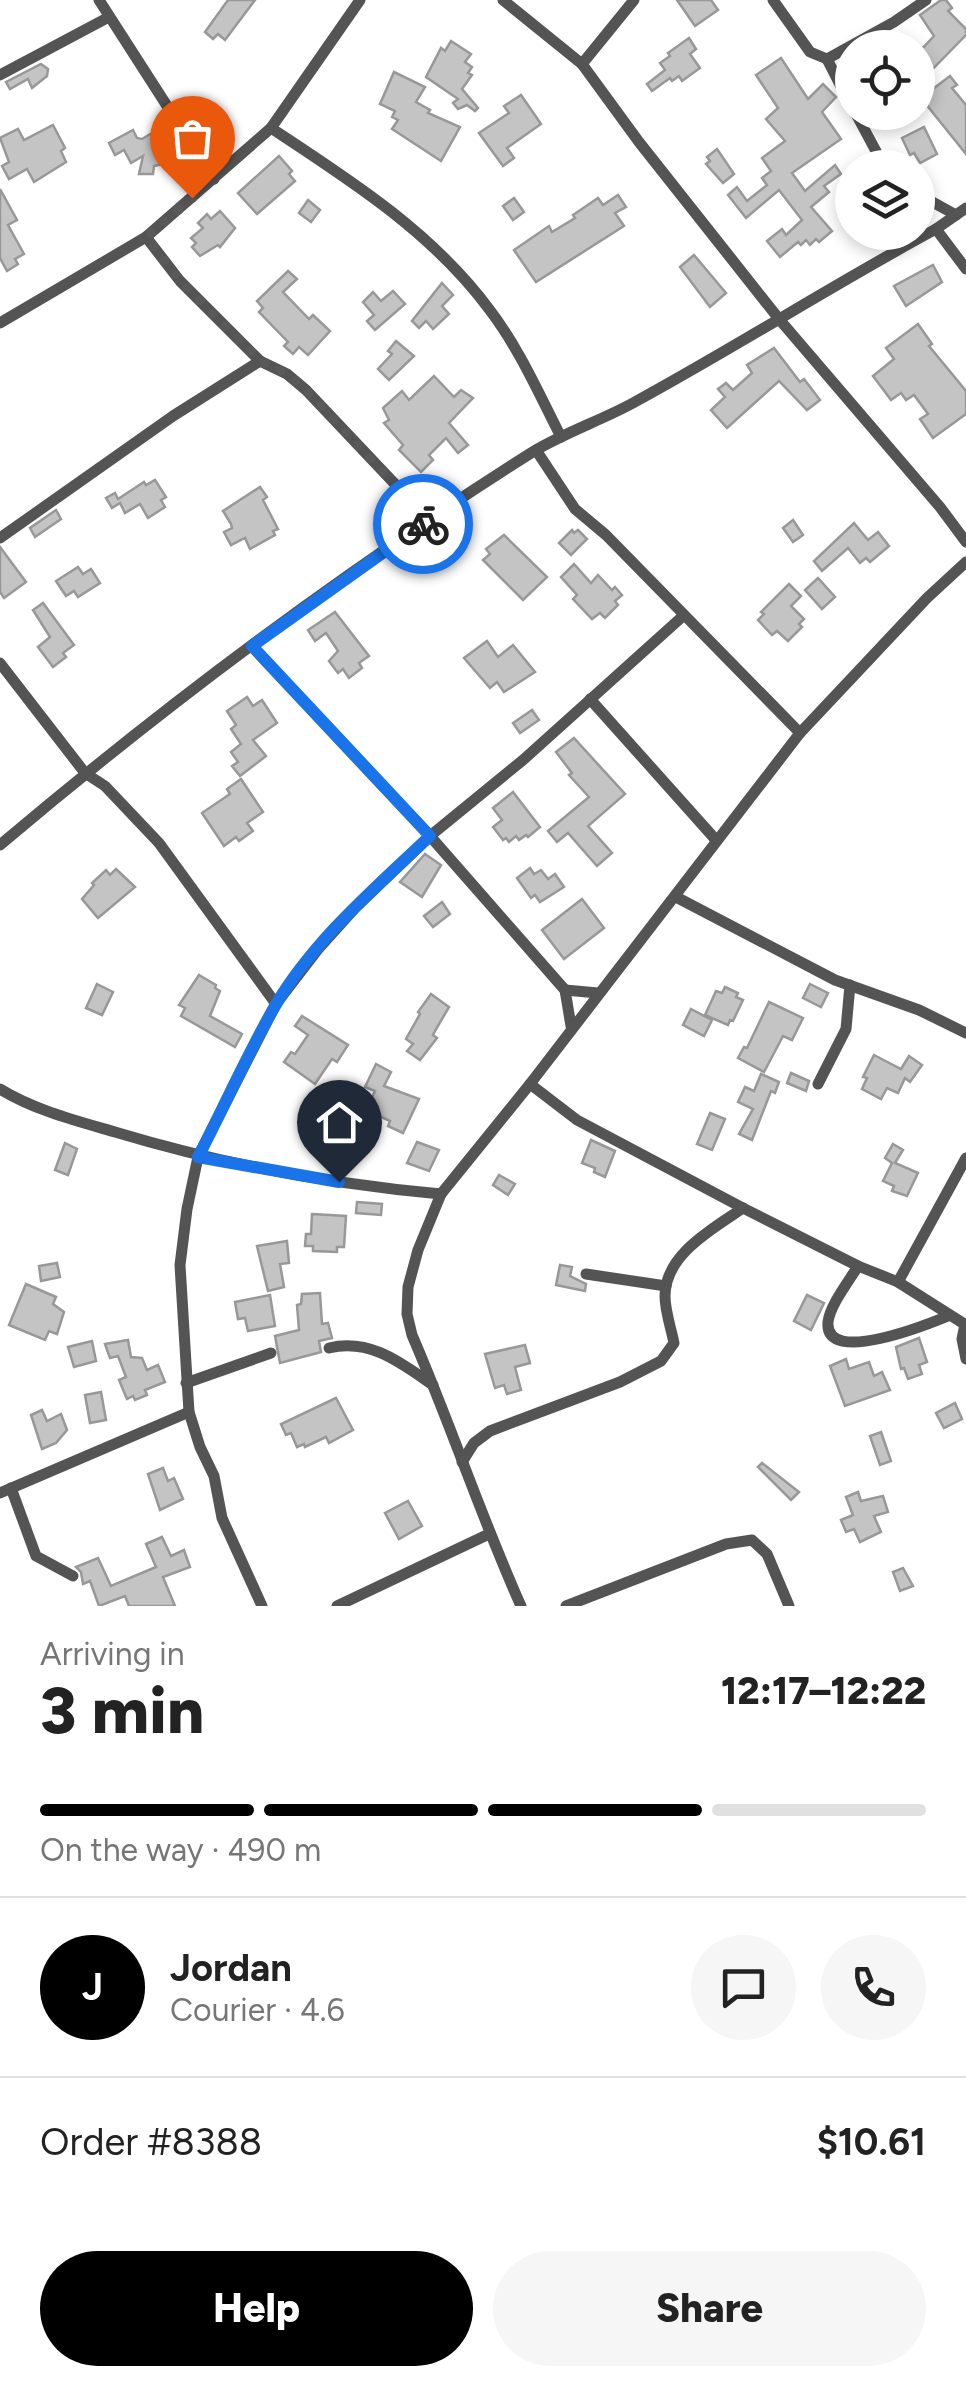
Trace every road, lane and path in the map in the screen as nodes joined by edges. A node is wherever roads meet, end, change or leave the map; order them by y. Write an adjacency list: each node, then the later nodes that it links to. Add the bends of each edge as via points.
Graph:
1 (99, 0): 7 (street)
2 (360, 0): 12 (street)
3 (503, 0): 9 (street)
4 (634, 0): 9 (street)
5 (772, 0): 8 (street, via 810,52)
6 (926, 0): 8 (street)
7 (109, 16): 11 (street); 13 (street)
8 (828, 59): 10 (street)
9 (582, 64): 19 (street)
10 (835, 73)
11 (0, 75)
12 (272, 128): 13 (street); 22 (street, via 417,231 455,268 516,349)
13 (214, 179): 17 (street)
14 (935, 201): 15 (street)
15 (961, 211): 16 (street)
16 (936, 228): 18 (street); 19 (street)
17 (146, 237): 20 (street); 21 (street)
18 (966, 269)
19 (779, 318): 22 (street); 26 (street)
20 (0, 323)
21 (260, 361): 24 (street, via 306,390); 25 (street)
22 (561, 437): 23 (street)
23 (536, 450): 24 (street); 28 (street, via 576,509)
24 (429, 520): 29 (street)
25 (0, 538)
26 (966, 542)
27 (966, 562): 32 (street)
28 (682, 616): 31 (street); 32 (street)
29 (252, 646): 33 (street); 34 (street)
30 (0, 664): 33 (street)
31 (590, 700): 34 (street); 35 (street)
32 (800, 733): 35 (street)
33 (85, 773): 36 (street); 41 (street, via 159,843)
34 (430, 836): 39 (street); 41 (street, via 355,908)
35 (716, 840): 37 (street)
36 (0, 845)
37 (676, 897): 38 (street); 40 (street)
38 (850, 986): 43 (street); 45 (street, via 846,1029)
39 (564, 990): 40 (street); 42 (street)
40 (598, 993): 42 (street)
41 (276, 1004): 47 (street)
42 (571, 1026): 44 (street)
43 (966, 1033)
44 (530, 1084): 49 (street); 50 (street, via 576,1120)
45 (818, 1084)
46 (0, 1089): 47 (street)
47 (198, 1157): 49 (street); 60 (street, via 180,1265)
48 (966, 1158): 53 (street)
49 (440, 1194): 61 (street, via 408,1287 412,1335)
50 (744, 1208): 51 (street); 54 (street, via 696,1240)
51 (858, 1266): 53 (street); 55 (street, via 828,1320 836,1338 874,1341)
52 (586, 1274): 54 (street)
53 (898, 1282): 55 (street)
54 (666, 1286): 63 (street, via 674,1343 661,1361 490,1431)
55 (948, 1316): 56 (street)
56 (965, 1325): 59 (street)
57 (329, 1348): 61 (street, via 367,1346)
58 (271, 1353): 60 (street)
59 (966, 1359)
60 (186, 1383): 62 (street)
61 (433, 1385): 63 (street)
62 (188, 1412): 64 (street); 67 (street, via 214,1476 222,1518)
63 (462, 1462): 65 (street)
64 (5, 1490): 66 (street, via 36,1556)
65 (489, 1534): 68 (street); 69 (street)
66 (72, 1576)
67 (262, 1606)
68 (337, 1606)
69 (522, 1606)
70 (566, 1606): 71 (street, via 752,1540 768,1554)
71 (789, 1606)

